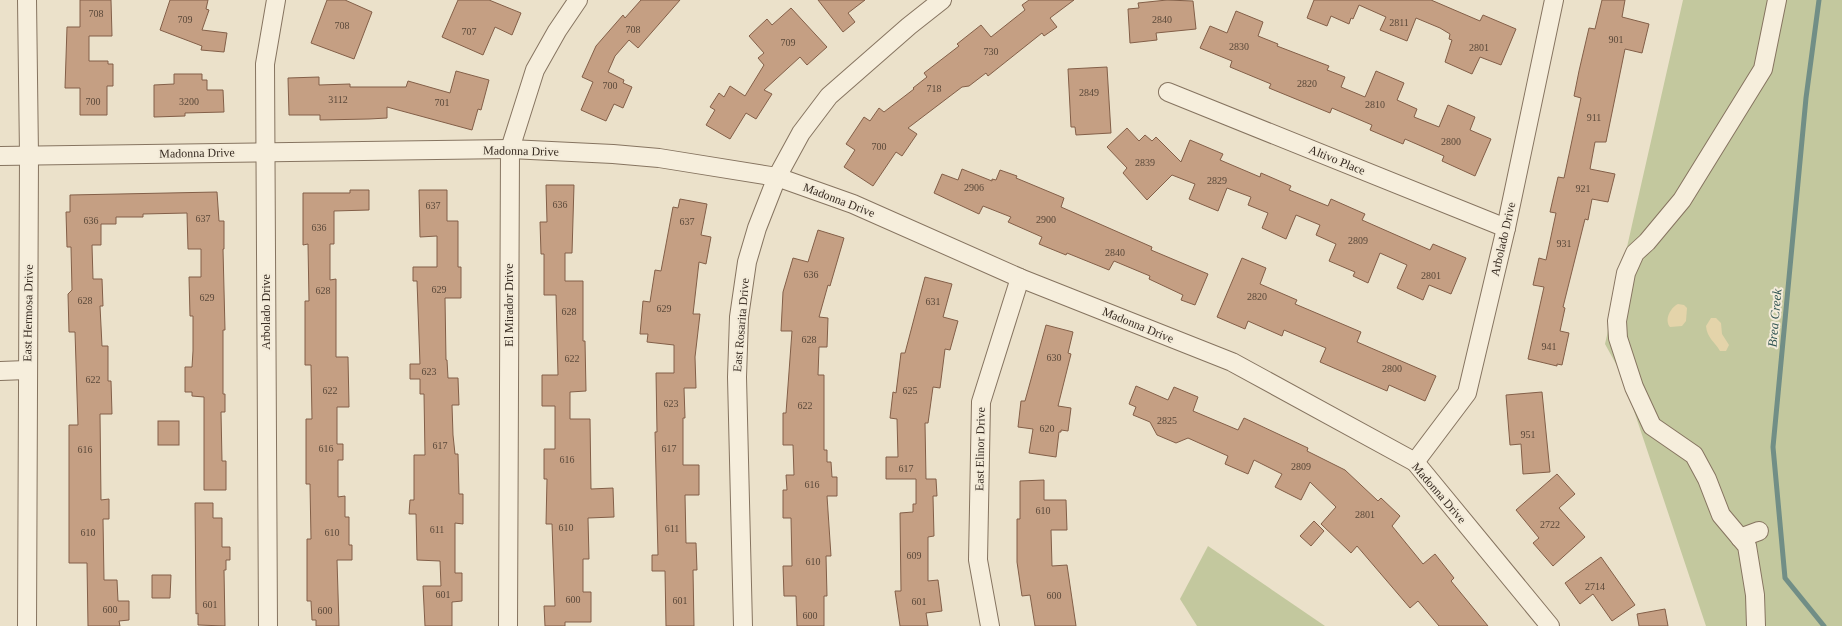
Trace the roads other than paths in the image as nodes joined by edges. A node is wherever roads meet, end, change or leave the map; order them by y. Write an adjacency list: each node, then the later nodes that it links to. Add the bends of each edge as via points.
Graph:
1 (27, 0): 10 (street, East Hermosa Drive)
2 (276, 0): 9 (street, Arbolado Drive, via 265,64)
3 (578, 0): 8 (street, El Mirador Drive, via 557,30 535,70)
4 (942, 0): 12 (street, East Rosarita Drive, via 829,96 801,133)
5 (1554, 0): 13 (street, Arbolado Drive)
6 (1777, 0): 19 (street, via 1763,69 1682,200 1635,253 1626,273 1617,321 1620,345 1634,387 1652,426 1694,455 1707,479 1721,515)
7 (1168, 92): 13 (street, Altivo Place)
8 (510, 149): 9 (street, Madonna Drive); 12 (street, Madonna Drive, via 613,154); 22 (street, El Mirador Drive)
9 (266, 152): 10 (street, Madonna Drive); 21 (street, Arbolado Drive)
10 (29, 155): 11 (street, Madonna Drive); 15 (street, East Hermosa Drive)
11 (0, 156)
12 (777, 177): 14 (street, Madonna Drive, via 853,204); 23 (street, East Rosarita Drive, via 747,262 739,317 737,377)
13 (1506, 228): 17 (street, Arbolado Drive, via 1467,393)
14 (1020, 278): 17 (street, Madonna Drive, via 1232,362); 24 (street, East Elinor Drive, via 981,402 978,560)
15 (27, 370): 16 (street); 20 (street, East Hermosa Drive)
16 (0, 371)
17 (1415, 462): 25 (street, Madonna Drive)
18 (1759, 531): 19 (street)
19 (1740, 538): 26 (street, via 1747,546 1751,564 1756,595)
20 (27, 626)
21 (268, 626)
22 (508, 626)
23 (743, 626)
24 (990, 626)
25 (1550, 626)
26 (1756, 626)

